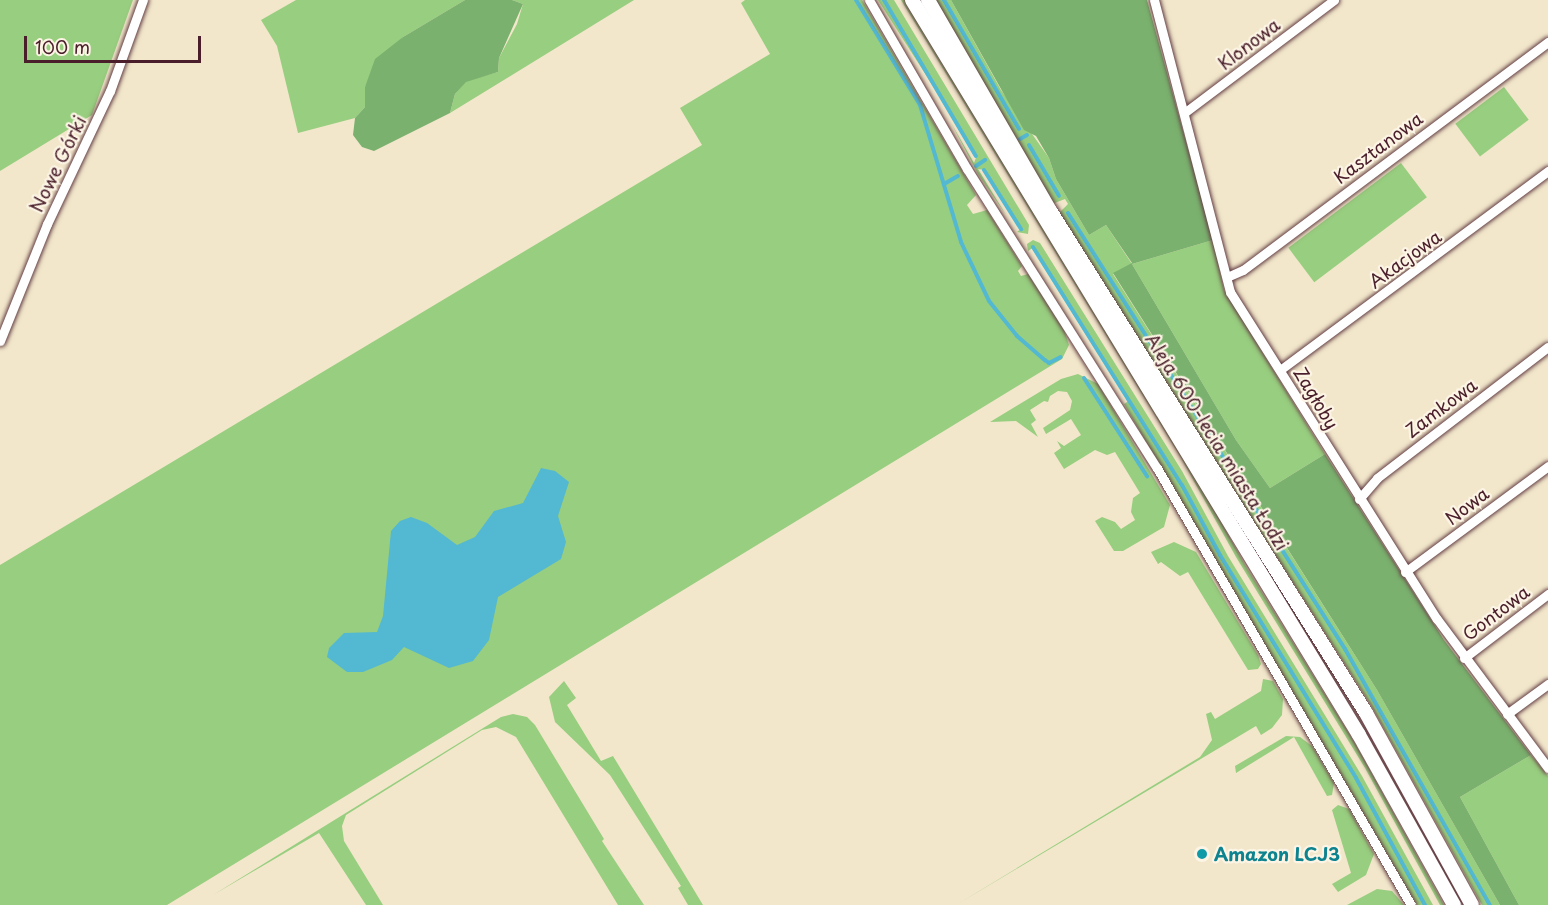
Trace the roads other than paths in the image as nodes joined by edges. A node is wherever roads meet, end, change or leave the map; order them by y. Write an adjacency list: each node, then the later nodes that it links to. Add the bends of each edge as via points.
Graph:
1 (143, 0): 11 (street, Nowe Górki, via 97,122 47,224)
2 (869, 0): 22 (street, via 967,169 1152,460)
3 (912, 0): 23 (main road, Aleja 600-lecia miasta Łodzi, via 1359,735)
4 (927, 0): 24 (main road, Aleja 600-lecia miasta Łodzi, via 1051,212 1366,713)
5 (1154, 0): 8 (street, Zagłoby)
6 (1334, 0): 8 (street, Klonowa)
7 (1548, 42): 10 (street, Kasztanowa, via 1243,270)
8 (1184, 113): 10 (street, Zagłoby)
9 (1548, 171): 13 (street, Akacjowa)
10 (1227, 277): 13 (street, Zagłoby, via 1236,302)
11 (0, 341)
12 (1548, 347): 15 (street, Zamkowa, via 1377,478)
13 (1280, 370): 15 (street, Zagłoby)
14 (1548, 466): 16 (street, Nowa)
15 (1359, 499): 16 (street, Zagłoby)
16 (1405, 572): 18 (street, Zagłoby)
17 (1548, 594): 18 (street, Gontowa)
18 (1464, 658): 20 (street, Zagłoby)
19 (1548, 684): 20 (street)
20 (1507, 714): 21 (street, Zagłoby)
21 (1548, 768)
22 (1411, 905)
23 (1455, 905)
24 (1472, 905)

